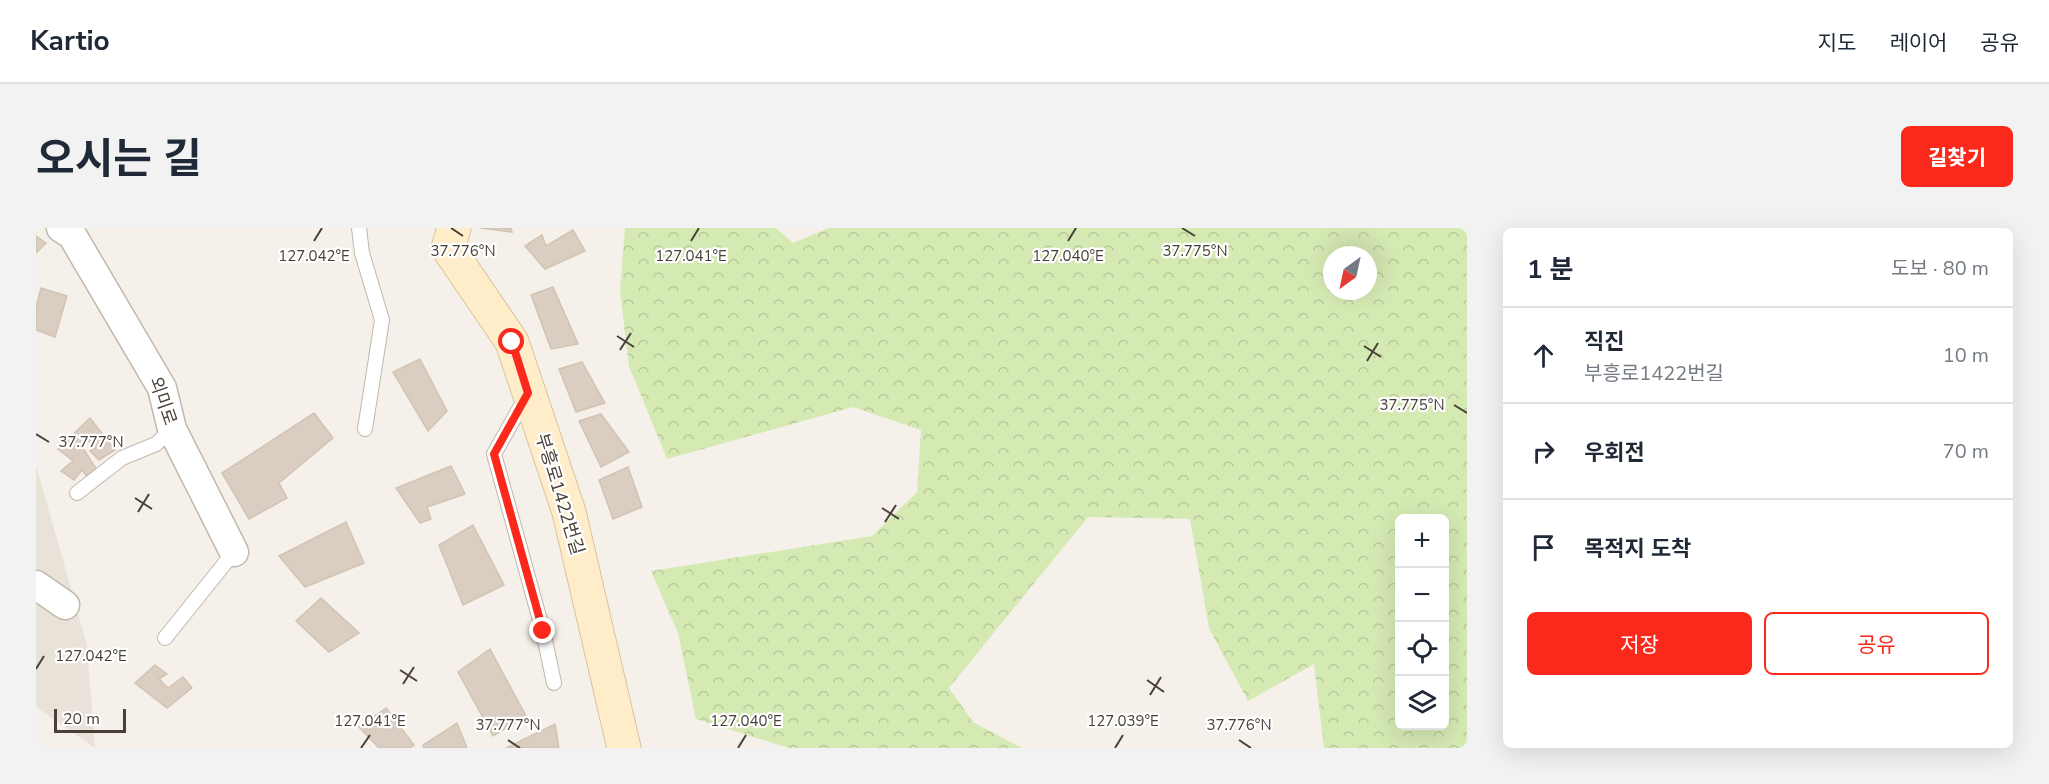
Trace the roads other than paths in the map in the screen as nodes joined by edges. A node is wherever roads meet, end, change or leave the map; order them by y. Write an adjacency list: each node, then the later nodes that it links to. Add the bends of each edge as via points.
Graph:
1 (359, 228): 6 (lane, via 362,253 382,320)
2 (70, 230): 5 (street, 외미로, via 162,388)
3 (445, 235): 4 (street, 부흥로1422번길, via 512,342)
4 (528, 393): 12 (lane, via 494,454); 13 (street, 부흥로1422번길, via 569,512)
5 (171, 429): 7 (lane, via 156,444 122,458); 8 (street, 외미로)
6 (365, 429)
7 (77, 493)
8 (234, 552): 11 (lane)
9 (36, 585): 10 (street)
10 (65, 604)
11 (165, 638)
12 (554, 682)
13 (624, 748)

